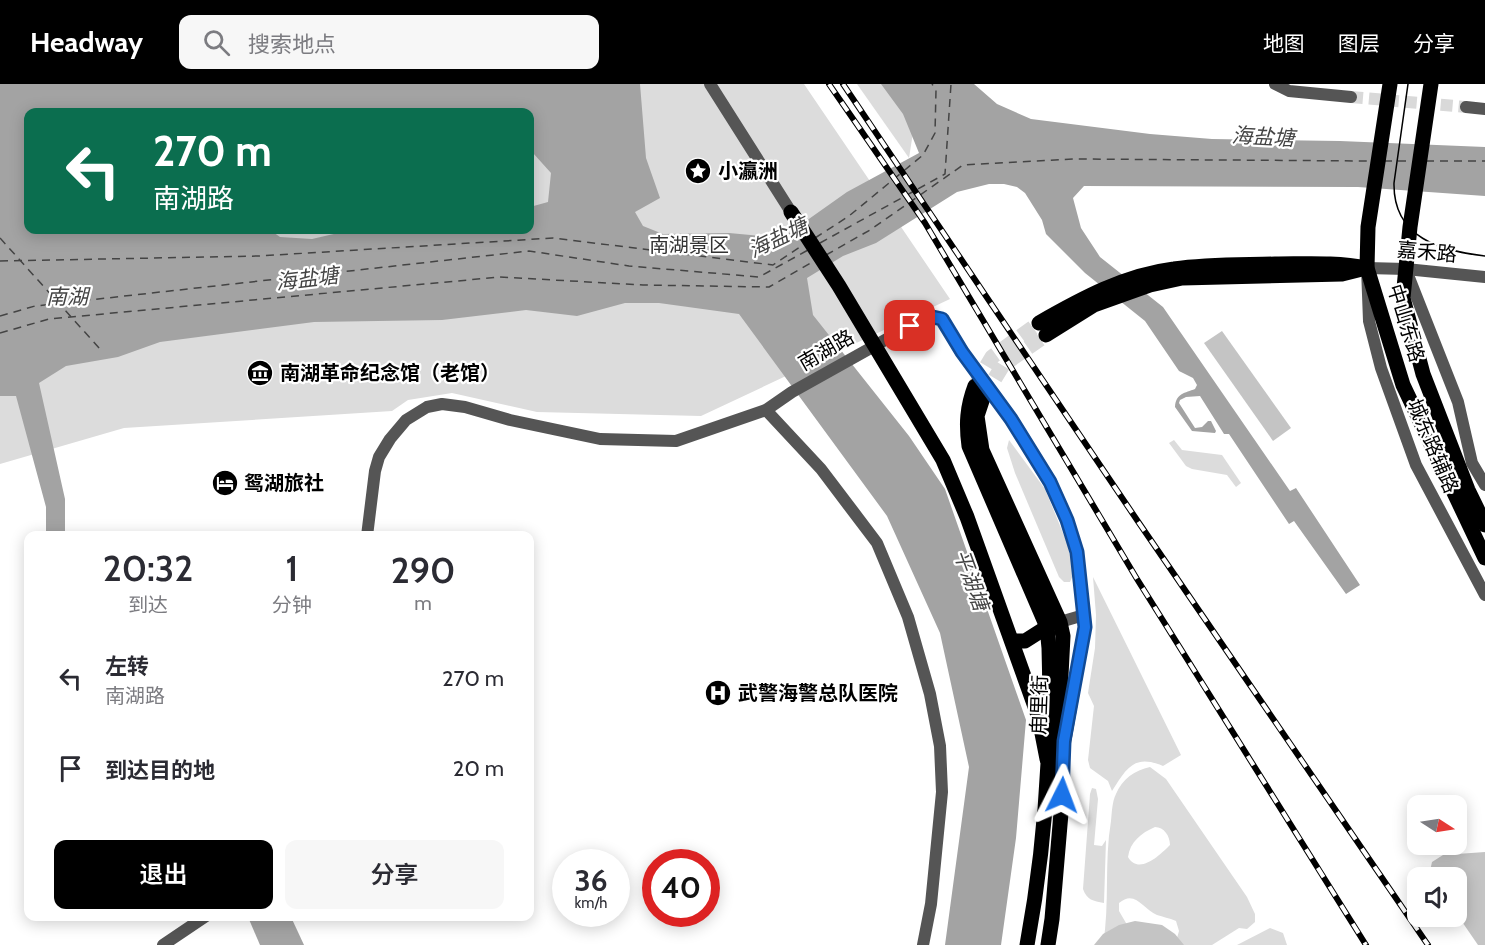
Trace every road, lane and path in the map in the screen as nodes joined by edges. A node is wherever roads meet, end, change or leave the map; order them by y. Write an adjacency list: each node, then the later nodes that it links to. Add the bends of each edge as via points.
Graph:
1 (710, 84): 8 (street)
2 (1275, 84): 5 (street, via 1289,91)
3 (1390, 84): 9 (main road, 中山东路, via 1368,227)
4 (1431, 84): 10 (main road, 中山东路)
5 (1351, 97)
6 (1466, 107): 7 (street)
7 (1485, 109)
8 (791, 212): 13 (main road)
9 (1367, 268): 10 (street, 嘉禾路); 12 (main road, via 1342,274 1182,278 1094,305); 19 (main road, 中山东路, via 1403,385); 20 (street, 城东路辅路, via 1369,321 1388,390 1416,465)
10 (1406, 268): 11 (street, 嘉禾路); 16 (street, via 1458,402 1472,463); 17 (main road, 中山东路, via 1403,298 1424,374)
11 (1485, 277)
12 (1042, 329)
13 (874, 345): 15 (street, 南湖路); 21 (street, 南湖路, via 928,316 942,319 1050,482 1077,552); 23 (main road, via 943,460)
14 (979, 392): 22 (main road, via 977,416 982,450)
15 (766, 410): 18 (street, 南湖路, via 676,441 655,441 600,439 465,407 427,407 406,420 379,457); 28 (street, via 821,469 877,543 908,617 921,661 940,746 942,792)
16 (1485, 485)
17 (1485, 525)
18 (368, 531)
19 (1485, 558)
20 (1485, 595)
21 (1084, 615): 22 (street); 25 (street, 南湖路, via 1064,741)
22 (1054, 620): 23 (main road, via 1025,641); 24 (main road); 25 (main road, 甪里街, via 1063,636)
23 (1012, 641): 24 (main road, via 1039,718)
24 (1047, 759): 29 (main road, 甪里街, via 1041,848)
25 (1061, 813): 30 (main road, 甪里街)
26 (199, 921): 27 (street)
27 (163, 945)
28 (923, 945)
29 (1027, 945)
30 (1048, 945)

